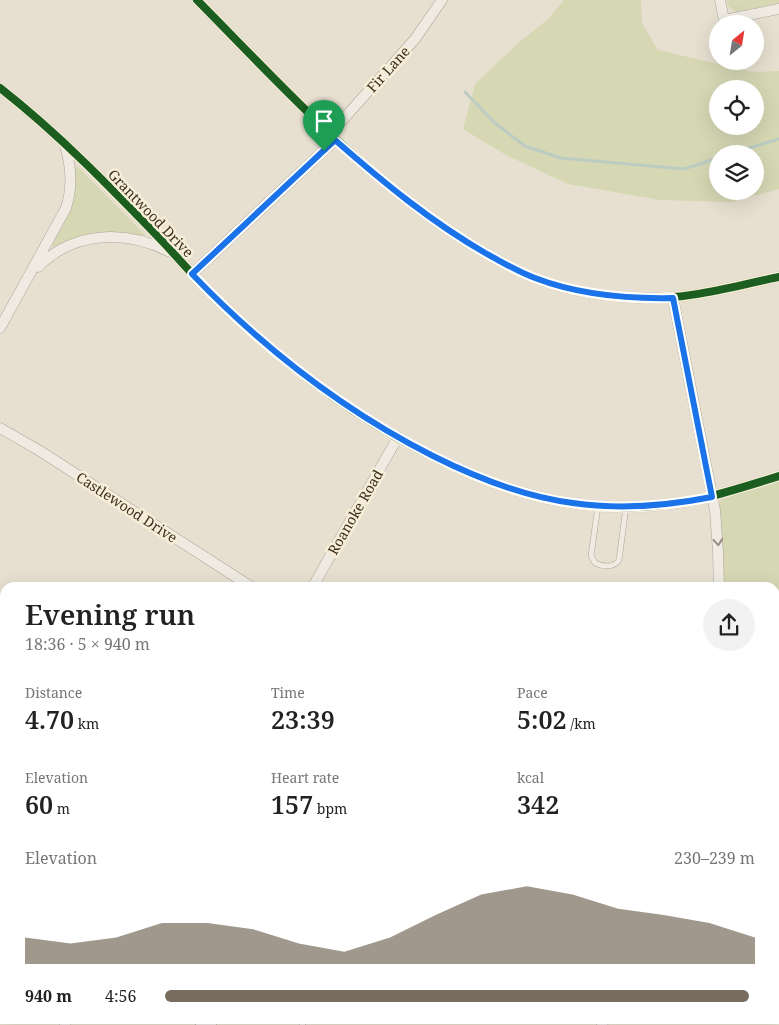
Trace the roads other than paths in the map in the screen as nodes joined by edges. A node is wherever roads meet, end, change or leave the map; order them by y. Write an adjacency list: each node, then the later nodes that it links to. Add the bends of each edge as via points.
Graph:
1 (197, 0): 6 (street)
2 (442, 0): 6 (street, Fir Lane, via 415,39)
3 (720, 0): 4 (street, via 724,20)
4 (779, 10)
5 (0, 88): 7 (street, Grantwood Drive)
6 (332, 137): 9 (street, Fir Lane); 12 (street, via 426,215 512,268 534,278 579,290 619,297)
7 (65, 144): 8 (street, Grantwood Drive); 11 (street, via 71,169 69,200)
8 (175, 255): 9 (street, Grantwood Drive); 11 (street, via 143,241 116,236 99,237 54,253)
9 (192, 274): 15 (street, Grantwood Drive, via 279,356 347,406)
10 (779, 277): 12 (street)
11 (26, 281): 13 (street)
12 (673, 298): 17 (street)
13 (0, 328)
14 (0, 428): 20 (street, Castlewood Drive)
15 (398, 437): 18 (street, Grantwood Drive, via 460,469 507,487 550,499); 21 (street, Roanoke Road)
16 (779, 476): 17 (street, Grantwood Drive)
17 (712, 497): 19 (street, Grantwood Drive); 22 (street, one-way to 22)
18 (598, 506): 19 (street, Grantwood Drive); 19 (lane, via 591,556 595,563 611,566 619,560)
19 (626, 507)
20 (244, 582)
21 (315, 582)
22 (719, 582)

